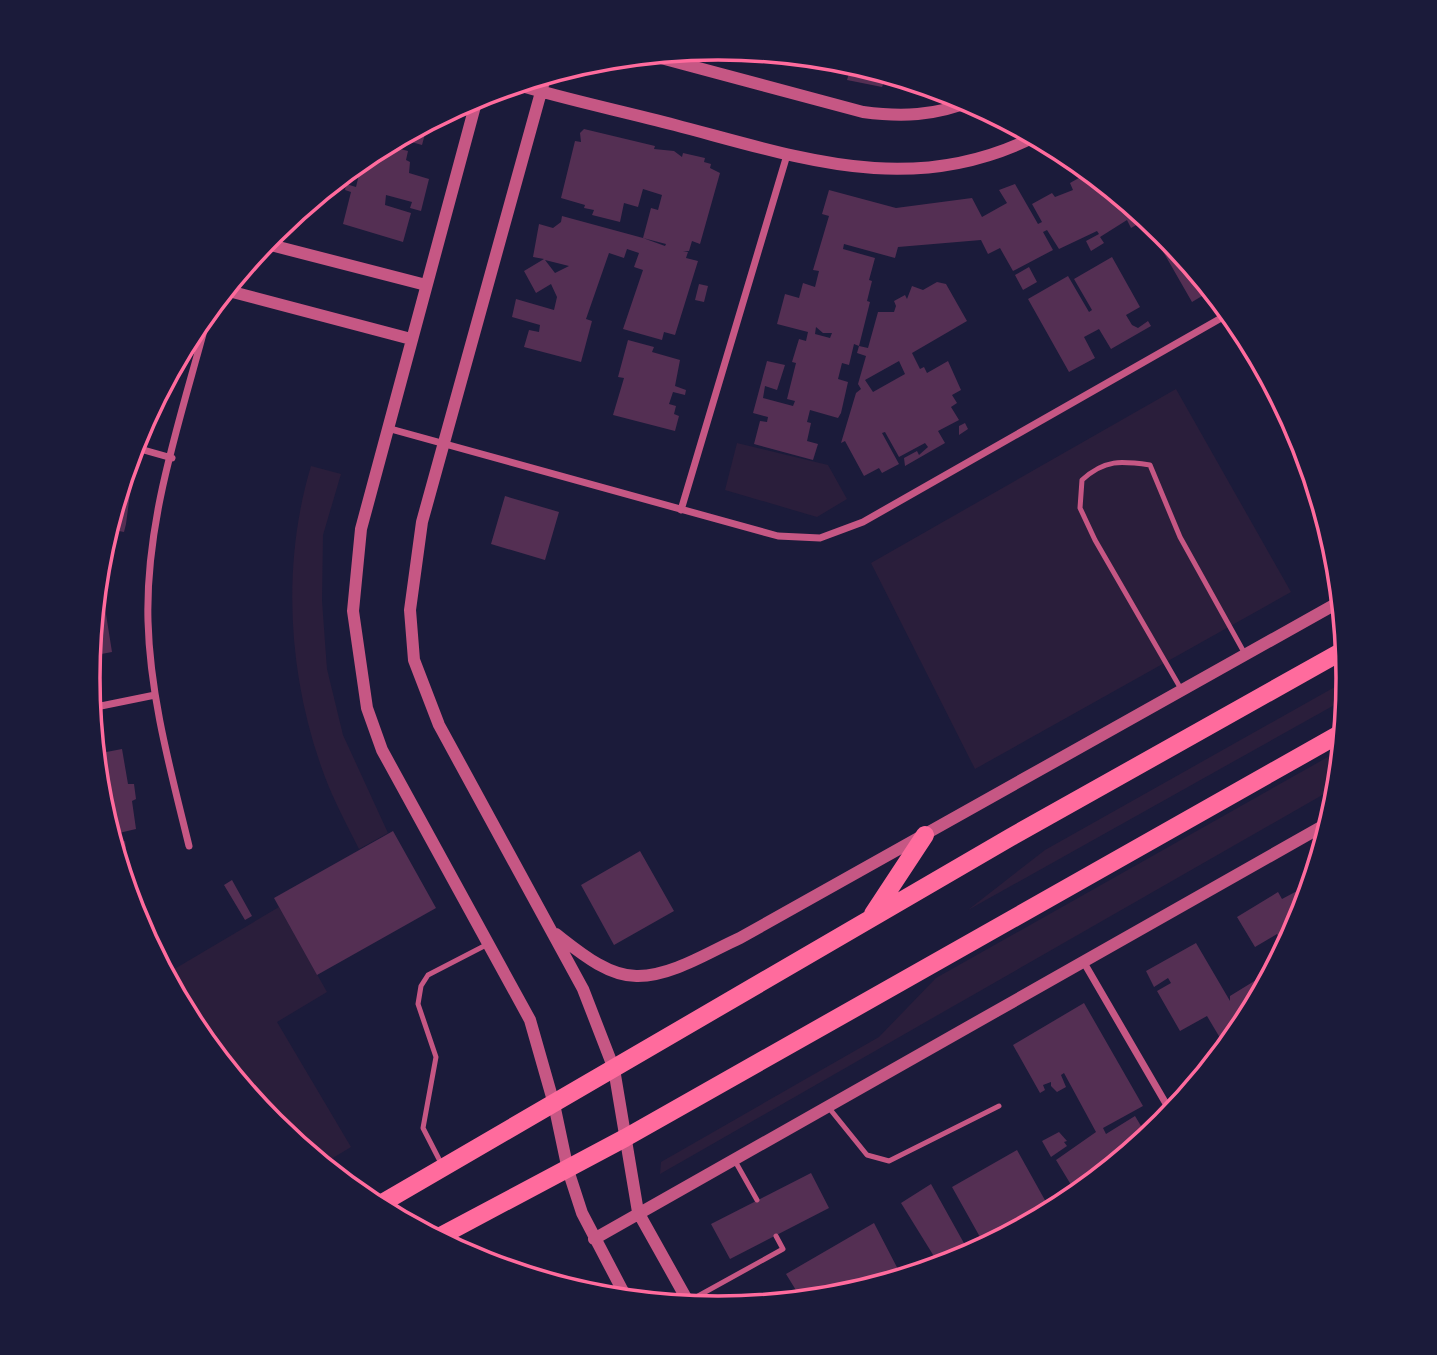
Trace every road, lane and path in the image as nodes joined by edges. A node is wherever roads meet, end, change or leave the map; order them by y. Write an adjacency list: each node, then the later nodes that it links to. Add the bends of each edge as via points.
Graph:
1 (674, 61): 5 (street, via 863,112 929,114)
2 (543, 86): 4 (street)
3 (531, 89): 4 (street)
4 (541, 92): 8 (street); 16 (street)
5 (954, 106)
6 (474, 111): 10 (street)
7 (1026, 141): 8 (street, via 957,165 901,171)
8 (787, 155): 19 (street)
9 (277, 247): 10 (street)
10 (426, 285): 14 (street)
11 (235, 293): 14 (street)
12 (1221, 318): 19 (street, via 834,535 778,536)
13 (202, 338): 18 (street)
14 (411, 339): 15 (street)
15 (386, 428): 16 (street); 32 (street, via 360,529 355,576 354,622 367,708 383,750)
16 (444, 444): 19 (street); 31 (street, via 415,561 410,610 414,660 439,725)
17 (144, 450): 18 (street)
18 (172, 458): 24 (street, via 153,539 148,620)
19 (681, 510)
20 (1332, 606): 21 (street)
21 (1245, 654): 23 (street); 23 (lane, via 1181,537 1150,465 1126,461 1099,465 1082,480 1080,508)
22 (1335, 655): 30 (main road)
23 (1181, 689): 28 (street)
24 (155, 695): 25 (street); 29 (street)
25 (101, 706)
26 (1333, 738): 39 (main road)
27 (1317, 829): 33 (street)
28 (925, 835): 30 (main road); 31 (street, via 740,938 674,968 637,976 608,968)
29 (189, 846)
30 (871, 918): 34 (main road)
31 (550, 929): 34 (street, via 583,989)
32 (488, 944): 36 (street, via 530,1020); 41 (lane, via 428,975 421,985 418,1004 436,1057 423,1128)
33 (1083, 961): 35 (street); 37 (street)
34 (614, 1069): 36 (main road); 39 (street)
35 (1166, 1103)
36 (554, 1104): 41 (main road); 42 (street)
37 (827, 1106): 38 (lane, via 867,1155 889,1161); 40 (street)
38 (999, 1106)
39 (625, 1138): 42 (main road); 45 (street)
40 (734, 1158): 44 (lane); 45 (street)
41 (443, 1168): 43 (main road)
42 (568, 1170): 46 (main road); 48 (street)
43 (388, 1200)
44 (757, 1200)
45 (638, 1212): 48 (street); 50 (street)
46 (447, 1233)
47 (776, 1236): 51 (lane, via 783,1249)
48 (594, 1239): 49 (street)
49 (621, 1287)
50 (684, 1294)
51 (703, 1295)

